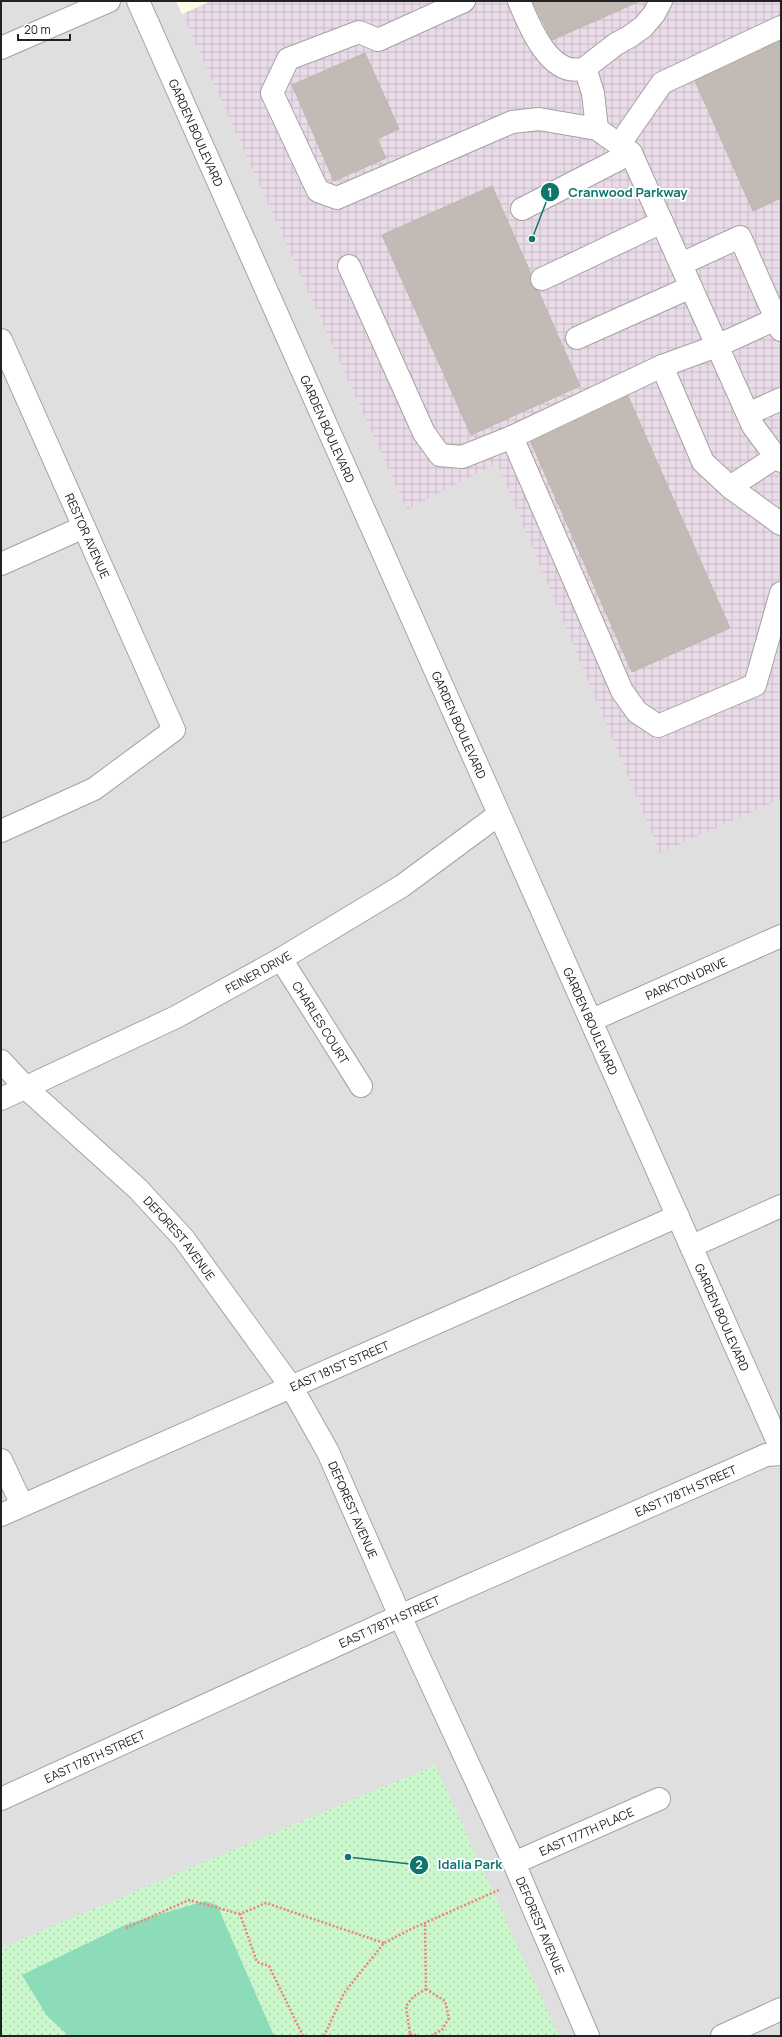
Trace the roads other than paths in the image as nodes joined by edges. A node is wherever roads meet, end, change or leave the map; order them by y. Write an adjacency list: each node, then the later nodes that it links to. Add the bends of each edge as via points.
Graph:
1 (109, 1): 7 (street)
2 (138, 1): 31 (street, GARDEN BOULEVARD)
3 (464, 1): 9 (street, via 378,40 359,32 288,59 272,93 318,191 337,198 512,122 539,119)
4 (518, 1): 8 (street, via 539,42 551,59 567,70)
5 (661, 1): 8 (street, via 643,27)
6 (781, 27): 10 (street, via 662,83)
7 (1, 48)
8 (585, 68): 9 (street)
9 (597, 129): 10 (street)
10 (625, 149): 11 (street); 12 (street)
11 (522, 209)
12 (662, 222): 13 (street); 15 (street)
13 (681, 264): 16 (street); 17 (street, via 740,237)
14 (349, 266): 24 (street, via 424,433 440,455 462,457)
15 (542, 279)
16 (691, 287): 18 (street); 20 (street)
17 (779, 325): 20 (street)
18 (577, 338)
19 (1, 340): 28 (street, RESTOR AVENUE)
20 (717, 346): 21 (street); 23 (street)
21 (662, 366): 24 (street); 26 (street, via 703,462)
22 (781, 399): 23 (street)
23 (748, 414): 25 (street, via 753,426)
24 (512, 437): 30 (street, via 622,690 636,712 658,726 754,684)
25 (778, 459): 26 (street)
26 (730, 487): 27 (street)
27 (781, 524)
28 (84, 527): 29 (street); 32 (street, RESTOR AVENUE, via 174,730 94,790)
29 (1, 564)
30 (781, 593)
31 (498, 815): 34 (street, FEINER DRIVE, via 402,886); 35 (street, GARDEN BOULEVARD)
32 (1, 831)
33 (781, 936): 35 (street, PARKTON DRIVE)
34 (281, 959): 37 (street, CHARLES COURT); 38 (street, FEINER DRIVE, via 176,1017)
35 (592, 1020): 41 (street, GARDEN BOULEVARD)
36 (1, 1061): 38 (street, DEFOREST AVENUE)
37 (361, 1086)
38 (26, 1088): 39 (street, FEINER DRIVE); 43 (street, DEFOREST AVENUE, via 138,1189 184,1239)
39 (1, 1098)
40 (781, 1206): 42 (street)
41 (678, 1216): 42 (street, GARDEN BOULEVARD); 43 (street, EAST 181ST STREET)
42 (692, 1246): 44 (street, GARDEN BOULEVARD)
43 (292, 1388): 47 (street, EAST 181ST STREET); 49 (street, DEFOREST AVENUE, via 328,1452)
44 (781, 1449)
45 (781, 1454): 49 (street, EAST 178TH STREET, via 766,1455)
46 (1, 1460): 47 (street)
47 (22, 1505): 48 (street, EAST 181ST STREET)
48 (1, 1515)
49 (400, 1616): 50 (street, EAST 178TH STREET); 52 (street, DEFOREST AVENUE)
50 (1, 1799)
51 (659, 1799): 52 (street, EAST 177TH PLACE)
52 (514, 1863): 54 (street, DEFOREST AVENUE)
53 (781, 2009): 55 (street)
54 (588, 2036)
55 (722, 2036)

